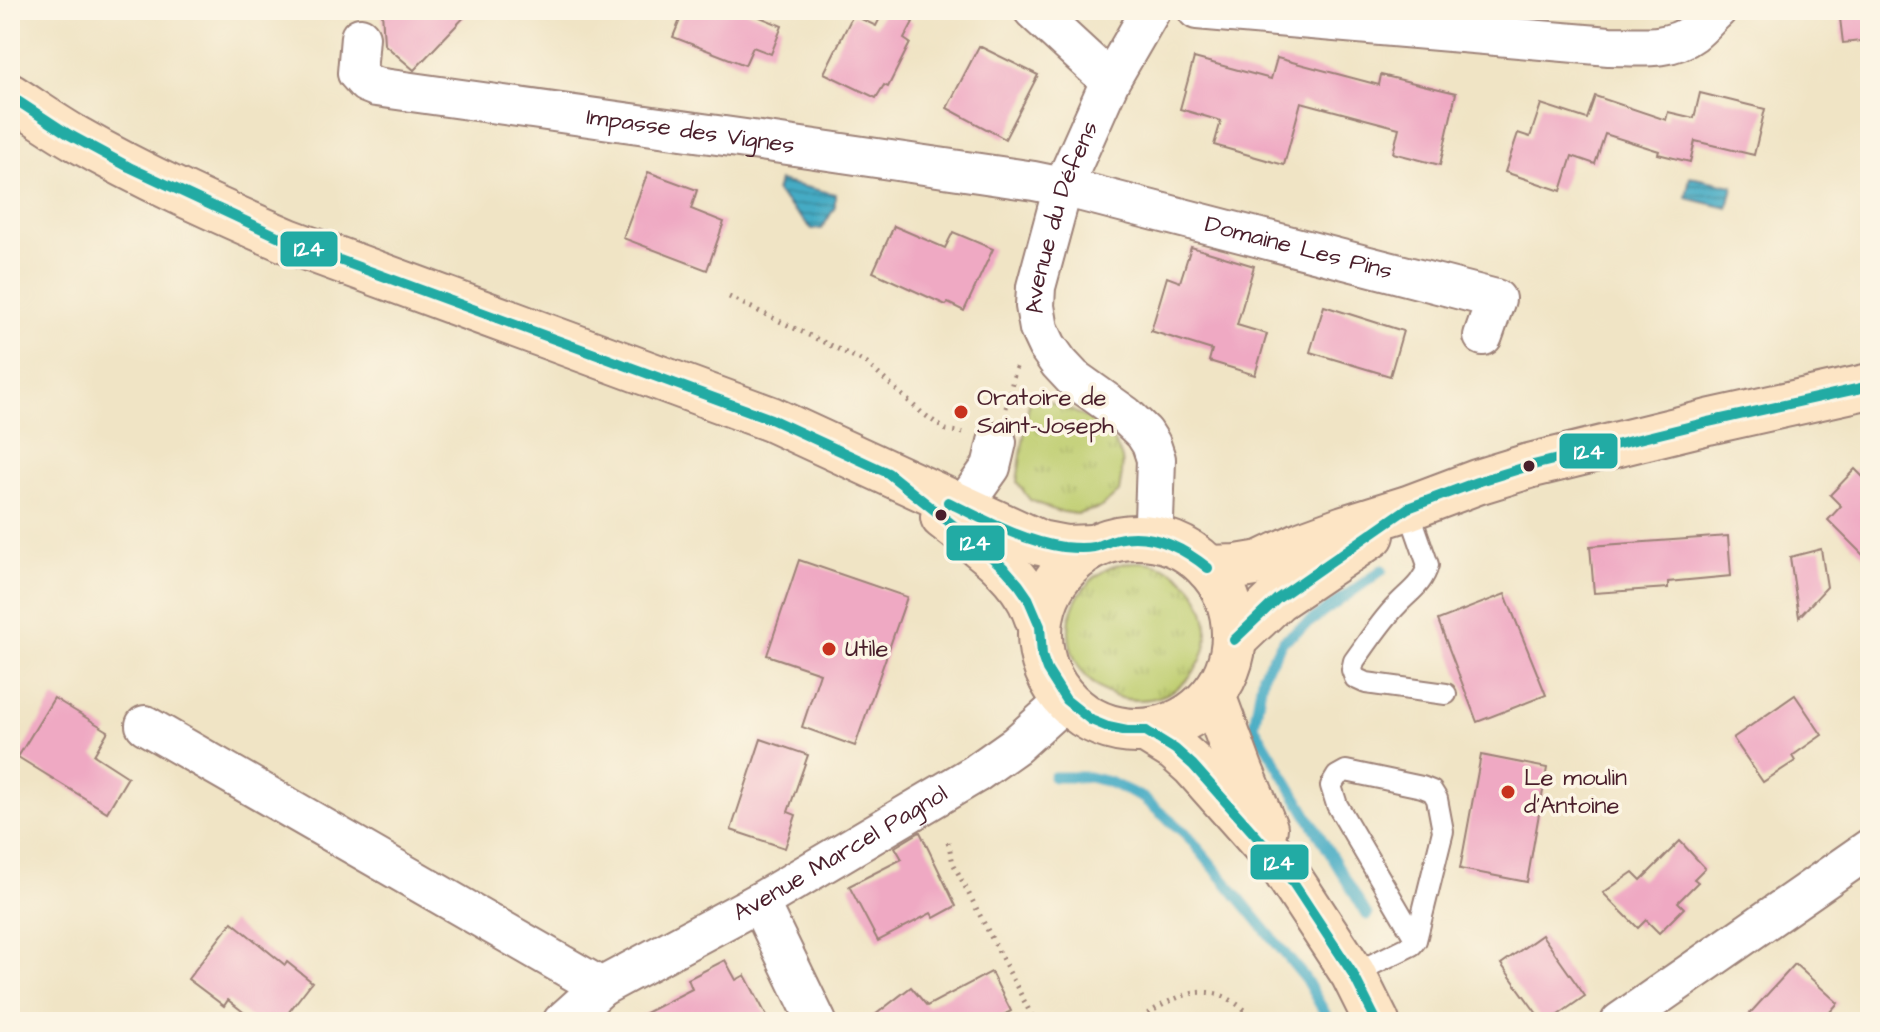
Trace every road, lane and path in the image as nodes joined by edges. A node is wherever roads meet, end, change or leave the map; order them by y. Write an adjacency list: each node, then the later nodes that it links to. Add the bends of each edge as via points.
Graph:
1 (1033, 10): 6 (street)
2 (1151, 10): 6 (street, Avenue du Défens)
3 (1197, 10): 4 (street, via 1609,46 1675,43)
4 (1717, 10)
5 (360, 37): 8 (street, Impasse des Vignes, via 357,73 376,87)
6 (1110, 81): 8 (street, Avenue du Défens)
7 (10, 96): 15 (main road, via 77,139 234,218 771,419 888,473)
8 (1063, 187): 10 (street, Domaine Les Pins, via 1496,299); 16 (street, Avenue du Défens, via 1036,287 1039,329 1073,378 1125,415 1151,444 1156,459)
9 (729, 297): 13 (path, via 865,362 946,430)
10 (1483, 336)
11 (1018, 359): 13 (path)
12 (1870, 386): 14 (main road, via 1529,466)
13 (997, 442): 15 (street, via 991,467)
14 (1408, 508): 18 (main road, via 1303,543 1261,563); 20 (main road, via 1277,599); 21 (lane, via 1428,565 1426,574 1396,606 1352,670 1366,683)
15 (955, 515): 17 (main road, via 1040,543); 19 (main road, via 1019,585)
16 (1150, 538): 17 (main road); 18 (main road, via 1173,544)
17 (1092, 547): 19 (main road, via 1056,580)
18 (1208, 568): 20 (main road, via 1228,601)
19 (1040, 626): 23 (main road, via 1042,656)
20 (1234, 640): 22 (main road, via 1224,678)
21 (1446, 694)
22 (1213, 695): 25 (main road, via 1194,713); 28 (main road)
23 (1066, 700): 25 (main road, via 1108,727); 29 (street, Avenue Marcel Pagnol, via 975,774)
24 (145, 725): 32 (street)
25 (1146, 731): 28 (main road, via 1193,765)
26 (948, 842): 35 (path, via 953,863)
27 (1870, 848): 39 (street)
28 (1280, 863): 31 (main road)
29 (759, 902): 32 (street, Avenue Marcel Pagnol); 34 (street)
30 (1416, 940): 30 (lane, via 1443,831 1437,799 1422,787 1346,771 1331,786 1337,805); 31 (lane)
31 (1353, 974): 38 (main road)
32 (601, 987): 33 (street, Avenue Marcel Pagnol)
33 (562, 1022)
34 (817, 1022)
35 (1035, 1022)
36 (1134, 1022): 37 (path, via 1173,999 1195,993 1217,994)
37 (1260, 1022)
38 (1377, 1022)
39 (1620, 1022)

